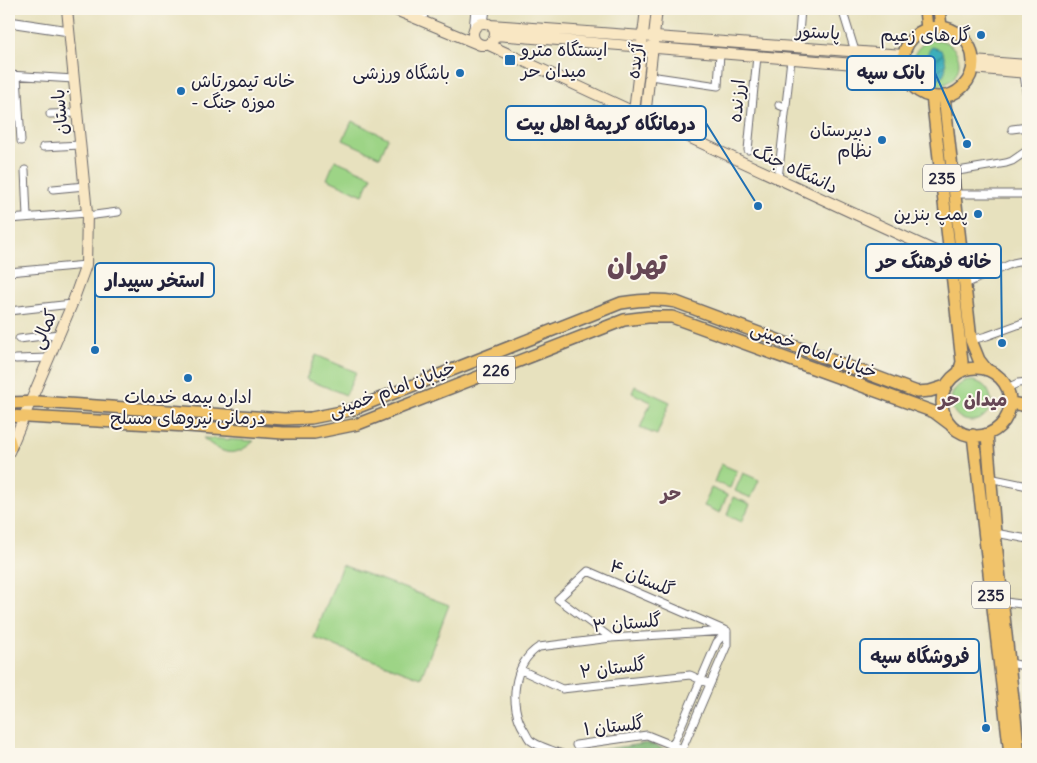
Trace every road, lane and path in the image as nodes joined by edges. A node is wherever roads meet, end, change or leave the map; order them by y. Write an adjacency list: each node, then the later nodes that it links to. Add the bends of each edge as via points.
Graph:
1 (66, 9): 17 (main road, باستان)
2 (393, 9): 19 (main road, دانشگاه جنگ)
3 (409, 9): 12 (main road)
4 (476, 9): 18 (street)
5 (485, 9): 14 (street)
6 (646, 9): 20 (main road, آژیده)
7 (657, 9): 21 (main road, آژیده)
8 (801, 9): 24 (street)
9 (842, 9): 25 (street)
10 (925, 9): 16 (main road)
11 (939, 9): 15 (main road)
12 (425, 12): 18 (main road)
13 (9, 22): 17 (street)
14 (487, 24): 18 (main road, via 478,25); 19 (main road, via 494,29); 20 (main road, پاستور)
15 (941, 27): 16 (main road); 31 (main road, via 961,36 968,45)
16 (927, 29): 27 (main road, via 910,41)
17 (69, 31): 37 (main road, باستان)
18 (473, 33): 19 (main road, via 475,42)
19 (490, 40): 20 (main road, پاستور); 40 (main road, دانشگاه جنگ, via 503,51)
20 (642, 41): 21 (main road, پاستور); 40 (main road, آژیده)
21 (653, 42): 22 (main road, پاستور); 36 (main road, آژیده)
22 (669, 43): 23 (main road, پاستور); 26 (main road, پاستور)
23 (771, 45): 24 (main road, پاستور); 29 (main road)
24 (798, 47): 25 (main road, پاستور)
25 (855, 51): 27 (main road, پاستور)
26 (720, 53): 28 (main road, پاستور); 36 (street, via 718,86)
27 (904, 55): 32 (main road)
28 (757, 56): 29 (main road, پاستور); 49 (street, ارزنده)
29 (770, 57): 30 (main road, پاستور)
30 (791, 58): 32 (main road, پاستور); 53 (street, via 782,107)
31 (972, 64): 33 (main road); 38 (main road, via 962,87 954,93)
32 (904, 68): 38 (main road, via 906,76 918,90)
33 (1027, 70): 39 (street)
34 (9, 75): 35 (street)
35 (17, 76): 37 (street); 46 (street)
36 (650, 76): 43 (main road, آژیده)
37 (74, 79): 41 (main road, باستان)
38 (938, 96): 52 (main road, 235); 62 (main road, 235)
39 (1028, 106)
40 (634, 112): 43 (main road, دانشگاه جنگ)
41 (77, 113): 42 (street); 47 (main road, باستان)
42 (50, 114)
43 (646, 117): 53 (main road, دانشگاه جنگ)
44 (1028, 127): 45 (street)
45 (1012, 129)
46 (21, 141)
47 (80, 145): 48 (street); 54 (main road, باستان)
48 (44, 147)
49 (748, 150)
50 (1028, 150): 52 (street, via 1006,163)
51 (25, 170): 60 (street)
52 (952, 172): 56 (main road, 235)
53 (778, 179): 62 (main road, دانشگاه جنگ)
54 (85, 186): 55 (street); 59 (main road, باستان)
55 (53, 189)
56 (955, 194): 57 (street); 66 (main road, 235)
57 (1028, 194)
58 (118, 212): 59 (street)
59 (87, 214): 60 (street); 64 (main road, کمالی)
60 (27, 217): 61 (street)
61 (9, 219)
62 (951, 260): 78 (main road, 235, via 962,362)
63 (1028, 260): 66 (street)
64 (86, 265): 65 (street); 67 (main road, کمالی)
65 (9, 272)
66 (965, 284): 72 (main road, 235)
67 (72, 304): 68 (street); 70 (main road, کمالی)
68 (9, 311)
69 (1028, 321): 72 (street)
70 (59, 334): 71 (street); 74 (main road, کمالی)
71 (19, 339)
72 (972, 340): 77 (main road, 235)
73 (508, 348): 76 (main road, via 505,354); 80 (main road, خیابان امام خمینی / 226, via 620,303 662,299 918,392); 88 (main road, خیابان امام خمینی / 226, via 351,410 311,418)
74 (49, 358): 75 (street); 82 (main road, کمالی)
75 (16, 359)
76 (513, 363): 89 (main road, خیابان امام خمینی / 226, via 624,320 672,317 934,412); 90 (main road, خیابان امام خمینی / 226, via 358,424 314,434)
77 (986, 369): 78 (main road, via 972,368); 81 (main road, via 999,376)
78 (959, 372): 80 (main road)
79 (1028, 382): 81 (street)
80 (946, 386): 89 (main road, via 942,408)
81 (1007, 388): 83 (main road)
82 (30, 402): 84 (main road, 226); 87 (main road, کمالی); 88 (main road, خیابان امام خمینی / 226)
83 (1010, 403): 85 (main road); 91 (main road, via 1003,422)
84 (9, 404)
85 (1028, 406)
86 (9, 416): 87 (main road, 226)
87 (24, 416): 90 (main road, خیابان امام خمینی / 226); 93 (main road, کمالی)
88 (284, 419): 90 (main road, via 291,426)
89 (950, 424): 92 (main road)
90 (283, 433)
91 (987, 434): 92 (main road); 94 (main road, 235)
92 (973, 435): 98 (main road, 235)
93 (10, 446)
94 (989, 478): 95 (street); 96 (main road, 235)
95 (1028, 486)
96 (995, 533): 97 (street); 98 (main road, 235)
97 (1028, 539)
98 (997, 601): 99 (street); 102 (main road, 235); 112 (main road, 235)
99 (1028, 605)
100 (726, 631): 101 (street, گلستان ۳); 101 (street, گلستان ۴, via 588,571 558,599); 105 (street, via 716,642); 106 (street, via 727,645)
101 (611, 638): 104 (street, گلستان ۳, via 539,647)
102 (1010, 663): 103 (street); 113 (main road, 235)
103 (1028, 667)
104 (521, 670): 105 (street, گلستان ۲, via 562,689 690,675); 110 (street, via 514,703 521,727 530,740)
105 (700, 680): 106 (street, گلستان ۲); 107 (street)
106 (710, 684): 109 (street)
107 (673, 745): 108 (street, گلستان ۱, via 647,734); 109 (street, گلستان ۱); 111 (street)
108 (576, 746)
109 (681, 752)
110 (562, 754)
111 (669, 754)
112 (1010, 754)
113 (1019, 754)

